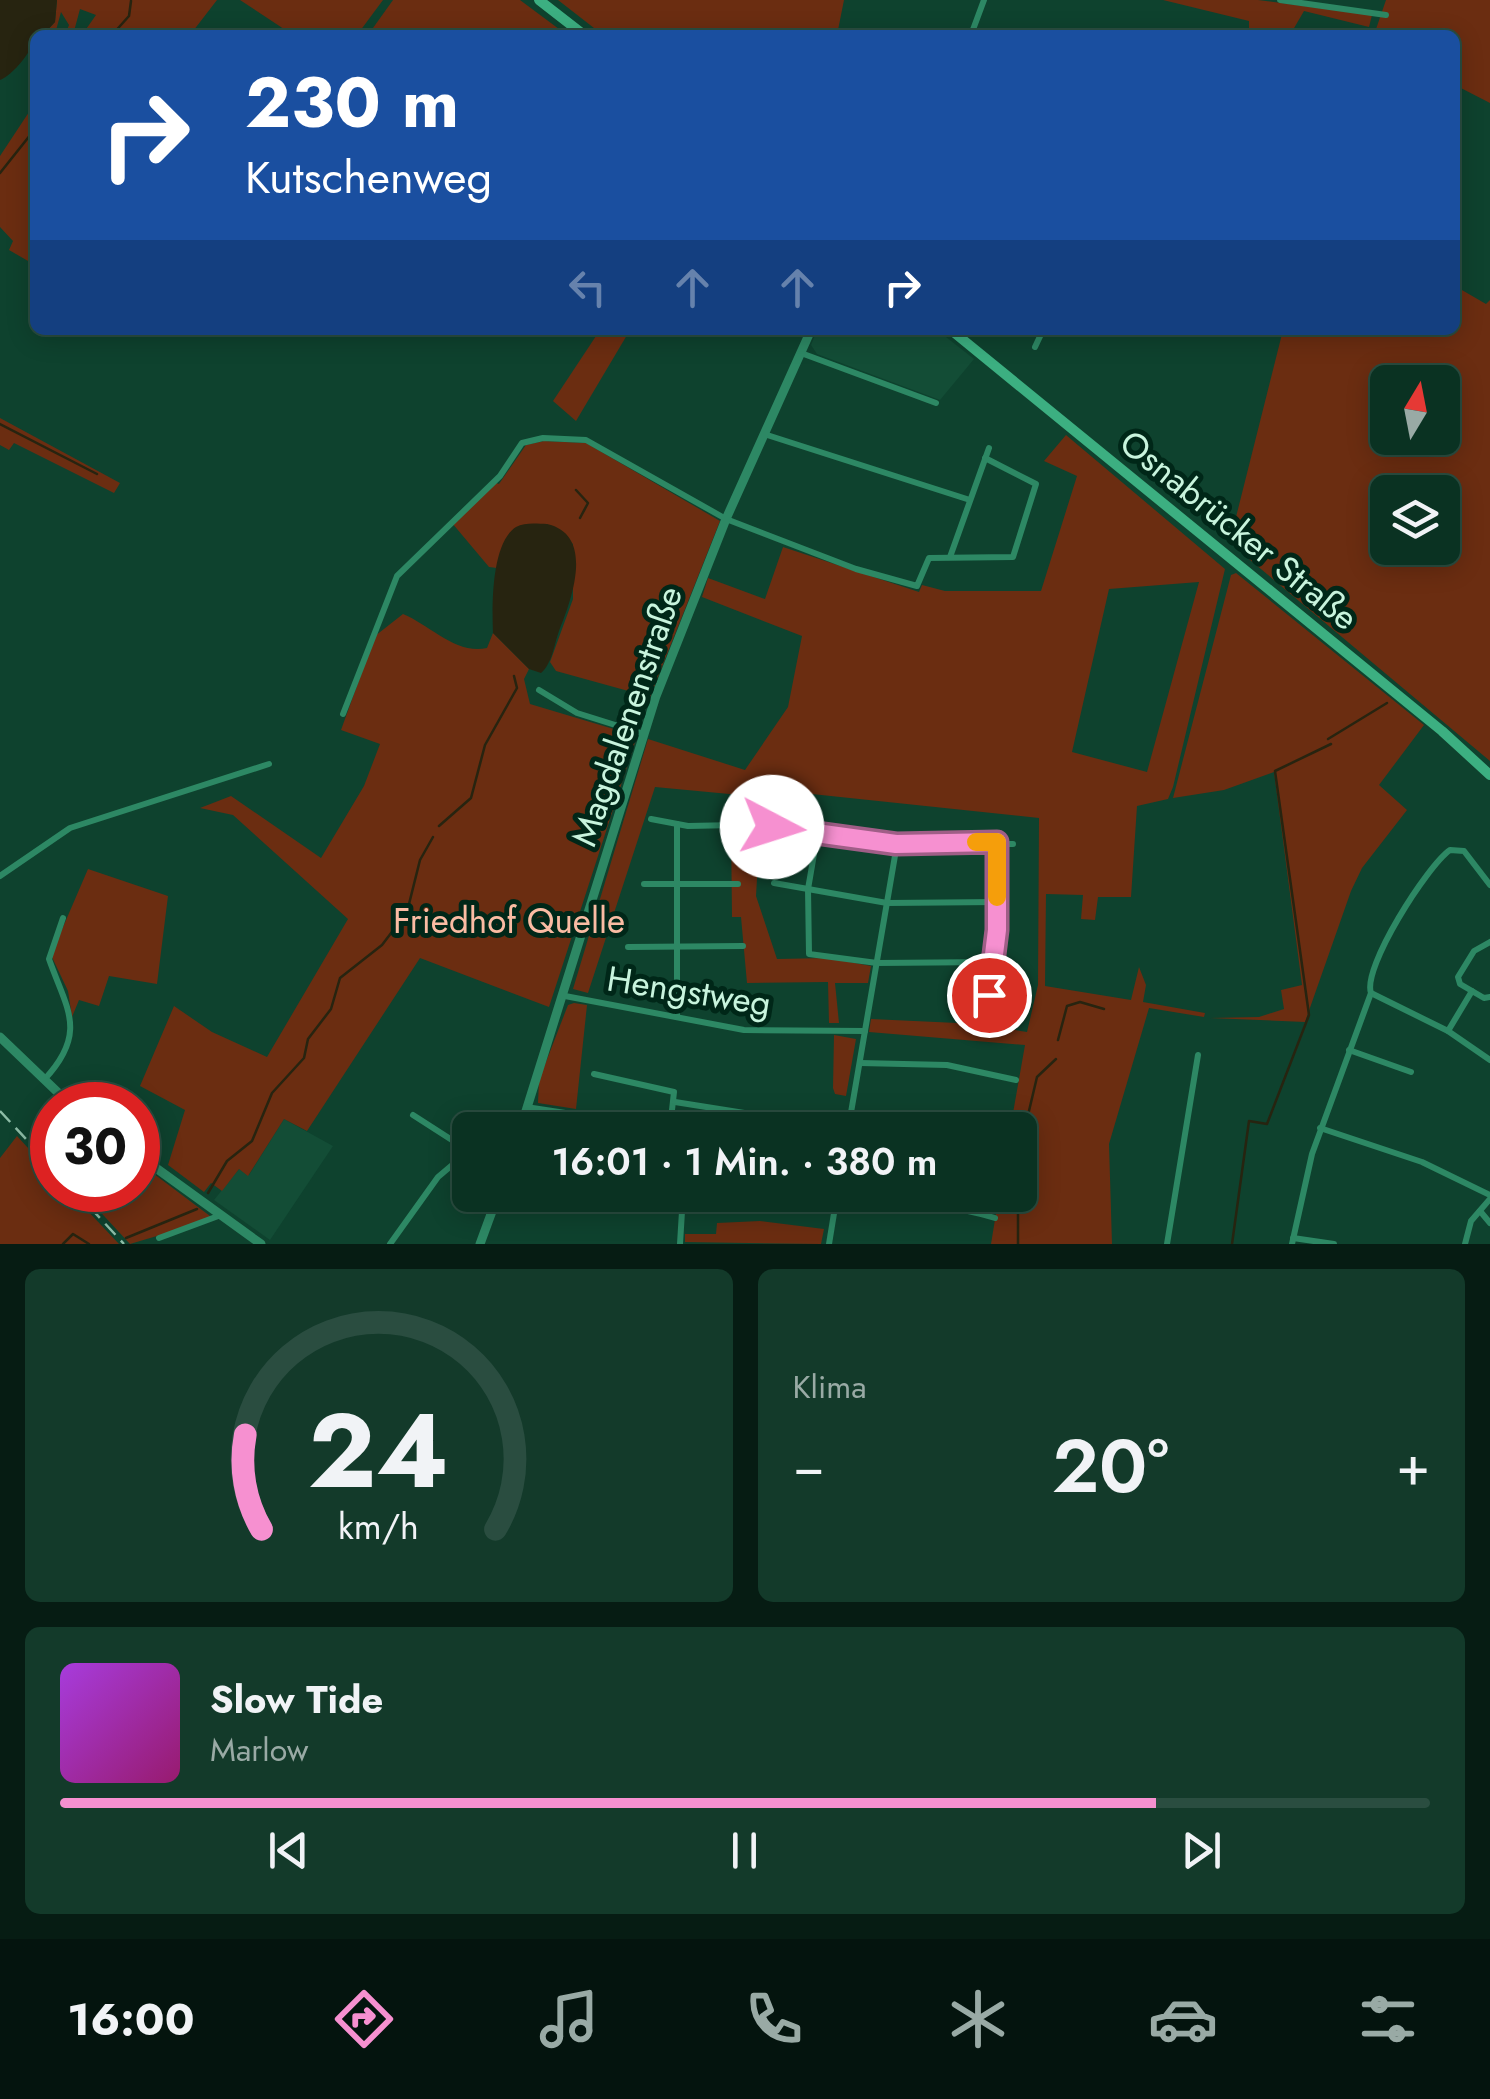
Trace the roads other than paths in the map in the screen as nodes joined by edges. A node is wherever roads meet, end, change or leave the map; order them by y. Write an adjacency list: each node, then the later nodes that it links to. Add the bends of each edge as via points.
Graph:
1 (538, 0): 5 (main road)
2 (983, 0): 6 (street)
3 (1280, 0): 4 (street)
4 (1386, 15)
5 (577, 30)
6 (973, 30)
7 (810, 335): 11 (street, Magdalenenstraße)
8 (958, 335): 23 (main road, Osnabrücker Straße)
9 (1041, 335): 10 (street)
10 (1036, 347)
11 (801, 353): 12 (street); 13 (street, Magdalenenstraße)
12 (936, 403)
13 (764, 434): 16 (street); 17 (street, Magdalenenstraße)
14 (988, 448): 15 (street)
15 (985, 458): 16 (street); 18 (street, via 1036,484 1014,558)
16 (970, 500): 18 (street)
17 (726, 519): 18 (street, via 917,586 925,560); 20 (street, via 586,440 522,443 500,476 397,576); 21 (street, Magdalenenstraße)
18 (950, 556)
19 (539, 690): 21 (street, via 557,704)
20 (343, 714)
21 (644, 734): 51 (street, Magdalenenstraße)
22 (269, 764): 32 (street, via 84,822)
23 (1490, 775)
24 (651, 819): 25 (street)
25 (677, 824): 26 (street); 36 (street)
26 (736, 825)
27 (772, 827): 28 (street)
28 (818, 830): 30 (street); 38 (street)
29 (997, 842): 30 (street); 31 (street); 39 (street)
30 (896, 844): 40 (street)
31 (1013, 844)
32 (0, 876)
33 (774, 883): 38 (street)
34 (644, 884): 36 (street)
35 (738, 884): 36 (street)
36 (677, 885): 43 (street)
37 (1490, 885): 49 (street, via 1464,851 1444,854 1381,953 1368,980)
38 (808, 889): 40 (street); 47 (street, via 809,954)
39 (997, 902): 40 (street); 46 (street)
40 (887, 903): 47 (street)
41 (63, 918): 65 (street, via 49,955 66,992 69,1031)
42 (1490, 942): 48 (street, via 1474,951 1458,977)
43 (678, 946): 44 (street); 45 (street); 55 (street)
44 (743, 946)
45 (628, 947)
46 (992, 962): 47 (street); 50 (street)
47 (877, 963): 56 (street)
48 (1472, 991): 53 (street); 57 (street)
49 (1371, 993): 57 (street); 59 (street)
50 (989, 995): 52 (street); 54 (street)
51 (565, 996): 55 (street, Hengstweg); 68 (street, Magdalenenstraße)
52 (968, 997)
53 (1490, 997)
54 (1008, 1001)
55 (677, 1018): 56 (street, Hengstweg, via 744,1030)
56 (865, 1031): 62 (street)
57 (1448, 1031): 61 (street)
58 (0, 1037): 65 (street)
59 (1349, 1050): 63 (street); 75 (street)
60 (1198, 1055): 95 (street)
61 (1490, 1060)
62 (860, 1064): 66 (street, via 947,1065); 73 (street)
63 (1411, 1072)
64 (594, 1074): 67 (street, via 669,1090)
65 (44, 1080)
66 (1016, 1080)
67 (674, 1102): 71 (street); 72 (street)
68 (526, 1107): 69 (street, Magdalenenstraße); 70 (street)
69 (525, 1112)
70 (559, 1112)
71 (674, 1112)
72 (738, 1112)
73 (851, 1112)
74 (413, 1115): 76 (street)
75 (1320, 1128): 79 (street, via 1422,1162); 89 (street)
76 (452, 1139)
77 (452, 1165): 91 (street)
78 (160, 1171): 85 (street)
79 (1490, 1197): 80 (street)
80 (1480, 1210): 87 (street); 97 (street)
81 (492, 1212): 92 (street)
82 (682, 1212): 93 (street)
83 (835, 1212): 94 (street)
84 (971, 1212): 86 (street)
85 (220, 1215): 88 (street); 90 (street)
86 (995, 1218)
87 (1490, 1223)
88 (159, 1238)
89 (1292, 1241): 96 (street)
90 (261, 1244)
91 (390, 1244)
92 (480, 1244)
93 (680, 1244)
94 (829, 1244)
95 (1167, 1244)
96 (1334, 1244)
97 (1465, 1244)

